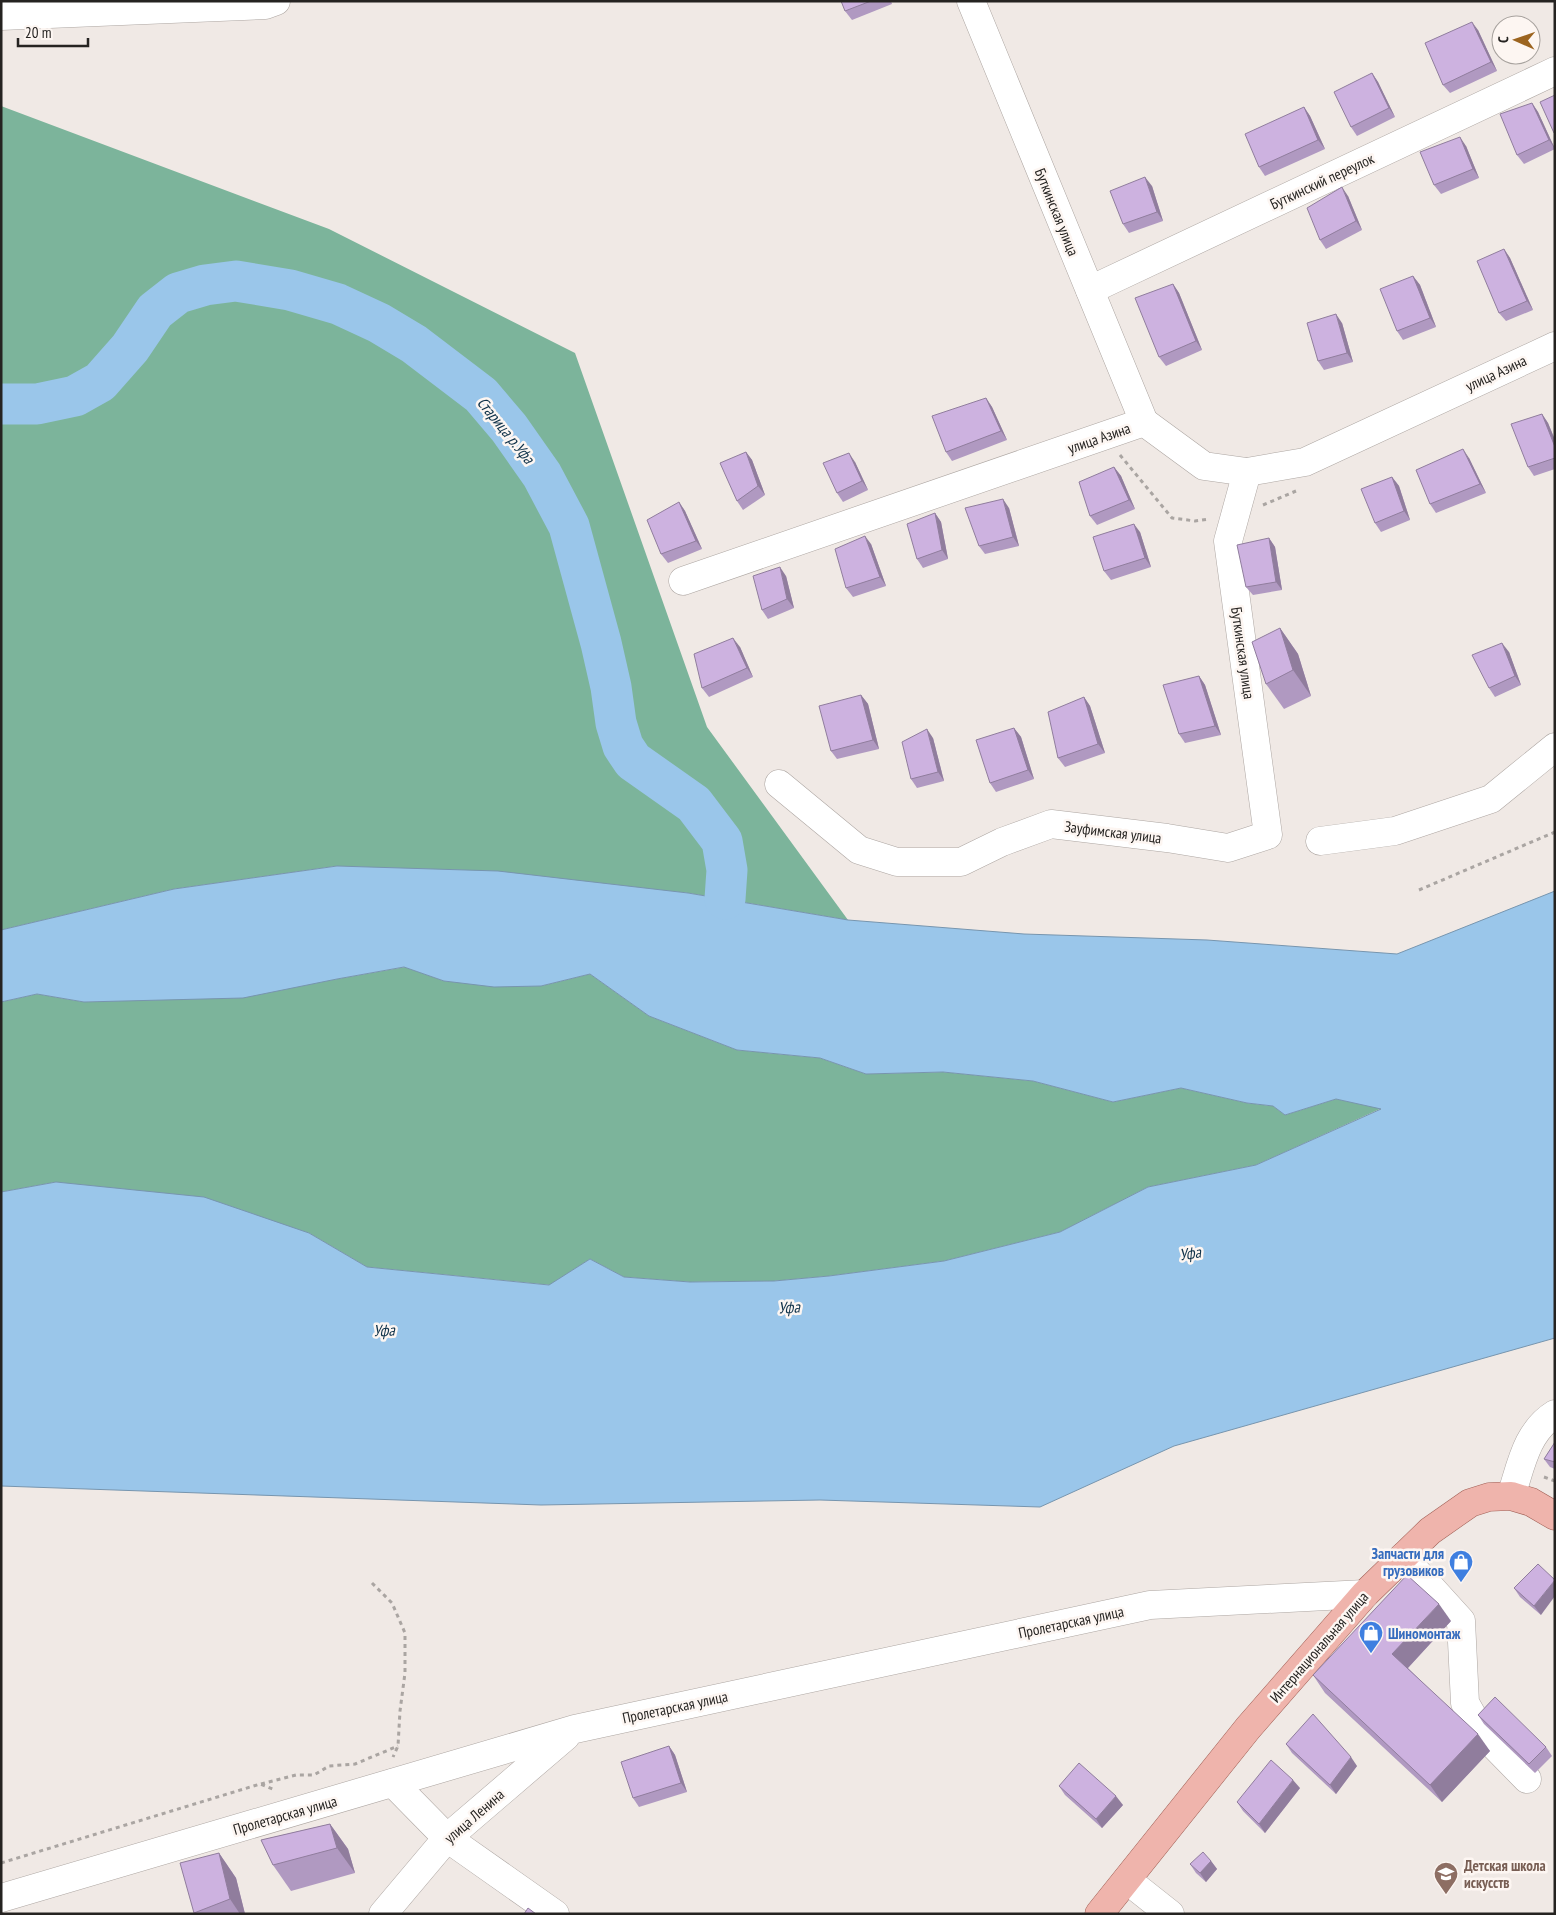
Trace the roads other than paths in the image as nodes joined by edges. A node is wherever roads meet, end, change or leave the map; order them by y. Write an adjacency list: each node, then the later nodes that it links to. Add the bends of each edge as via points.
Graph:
1 (276, 1): 3 (street, via 264,5)
2 (971, 1): 5 (street, Буткинская улица)
3 (1, 16)
4 (1555, 71): 5 (street, Буткинский переулок)
5 (1090, 290): 7 (street, Буткинская улица)
6 (1555, 346): 8 (street, улица Азина, via 1306,462)
7 (1144, 422): 8 (street, улица Азина, via 1204,466); 9 (street, улица Азина)
8 (1246, 472): 12 (street, Буткинская улица, via 1228,541)
9 (683, 581)
10 (1555, 747): 13 (street, via 1491,799 1395,831)
11 (779, 784): 12 (street, Зауфимская улица, via 859,850 897,862 961,862 1051,824 1228,848)
12 (1268, 835)
13 (1320, 840)
14 (1555, 1414): 15 (street, via 1546,1420 1528,1444)
15 (1511, 1496): 16 (main road, via 1531,1502); 17 (main road, Интернациональная улица, via 1470,1504 1430,1530)
16 (1555, 1516)
17 (1403, 1557): 18 (main road, Интернациональная улица); 20 (street, via 1461,1621 1465,1703 1482,1732)
18 (1365, 1594): 19 (street, Пролетарская улица, via 1150,1605); 23 (main road, Интернациональная улица, via 1248,1728)
19 (575, 1729): 21 (street, Пролетарская улица); 22 (street, улица Ленина)
20 (1527, 1779)
21 (393, 1783): 22 (street); 24 (street, Пролетарская улица)
22 (447, 1838): 25 (street, улица Ленина); 26 (street)
23 (1127, 1880): 27 (main road, Интернациональная улица); 28 (street)
24 (1, 1898)
25 (383, 1914)
26 (555, 1914)
27 (1099, 1914)
28 (1170, 1914)

